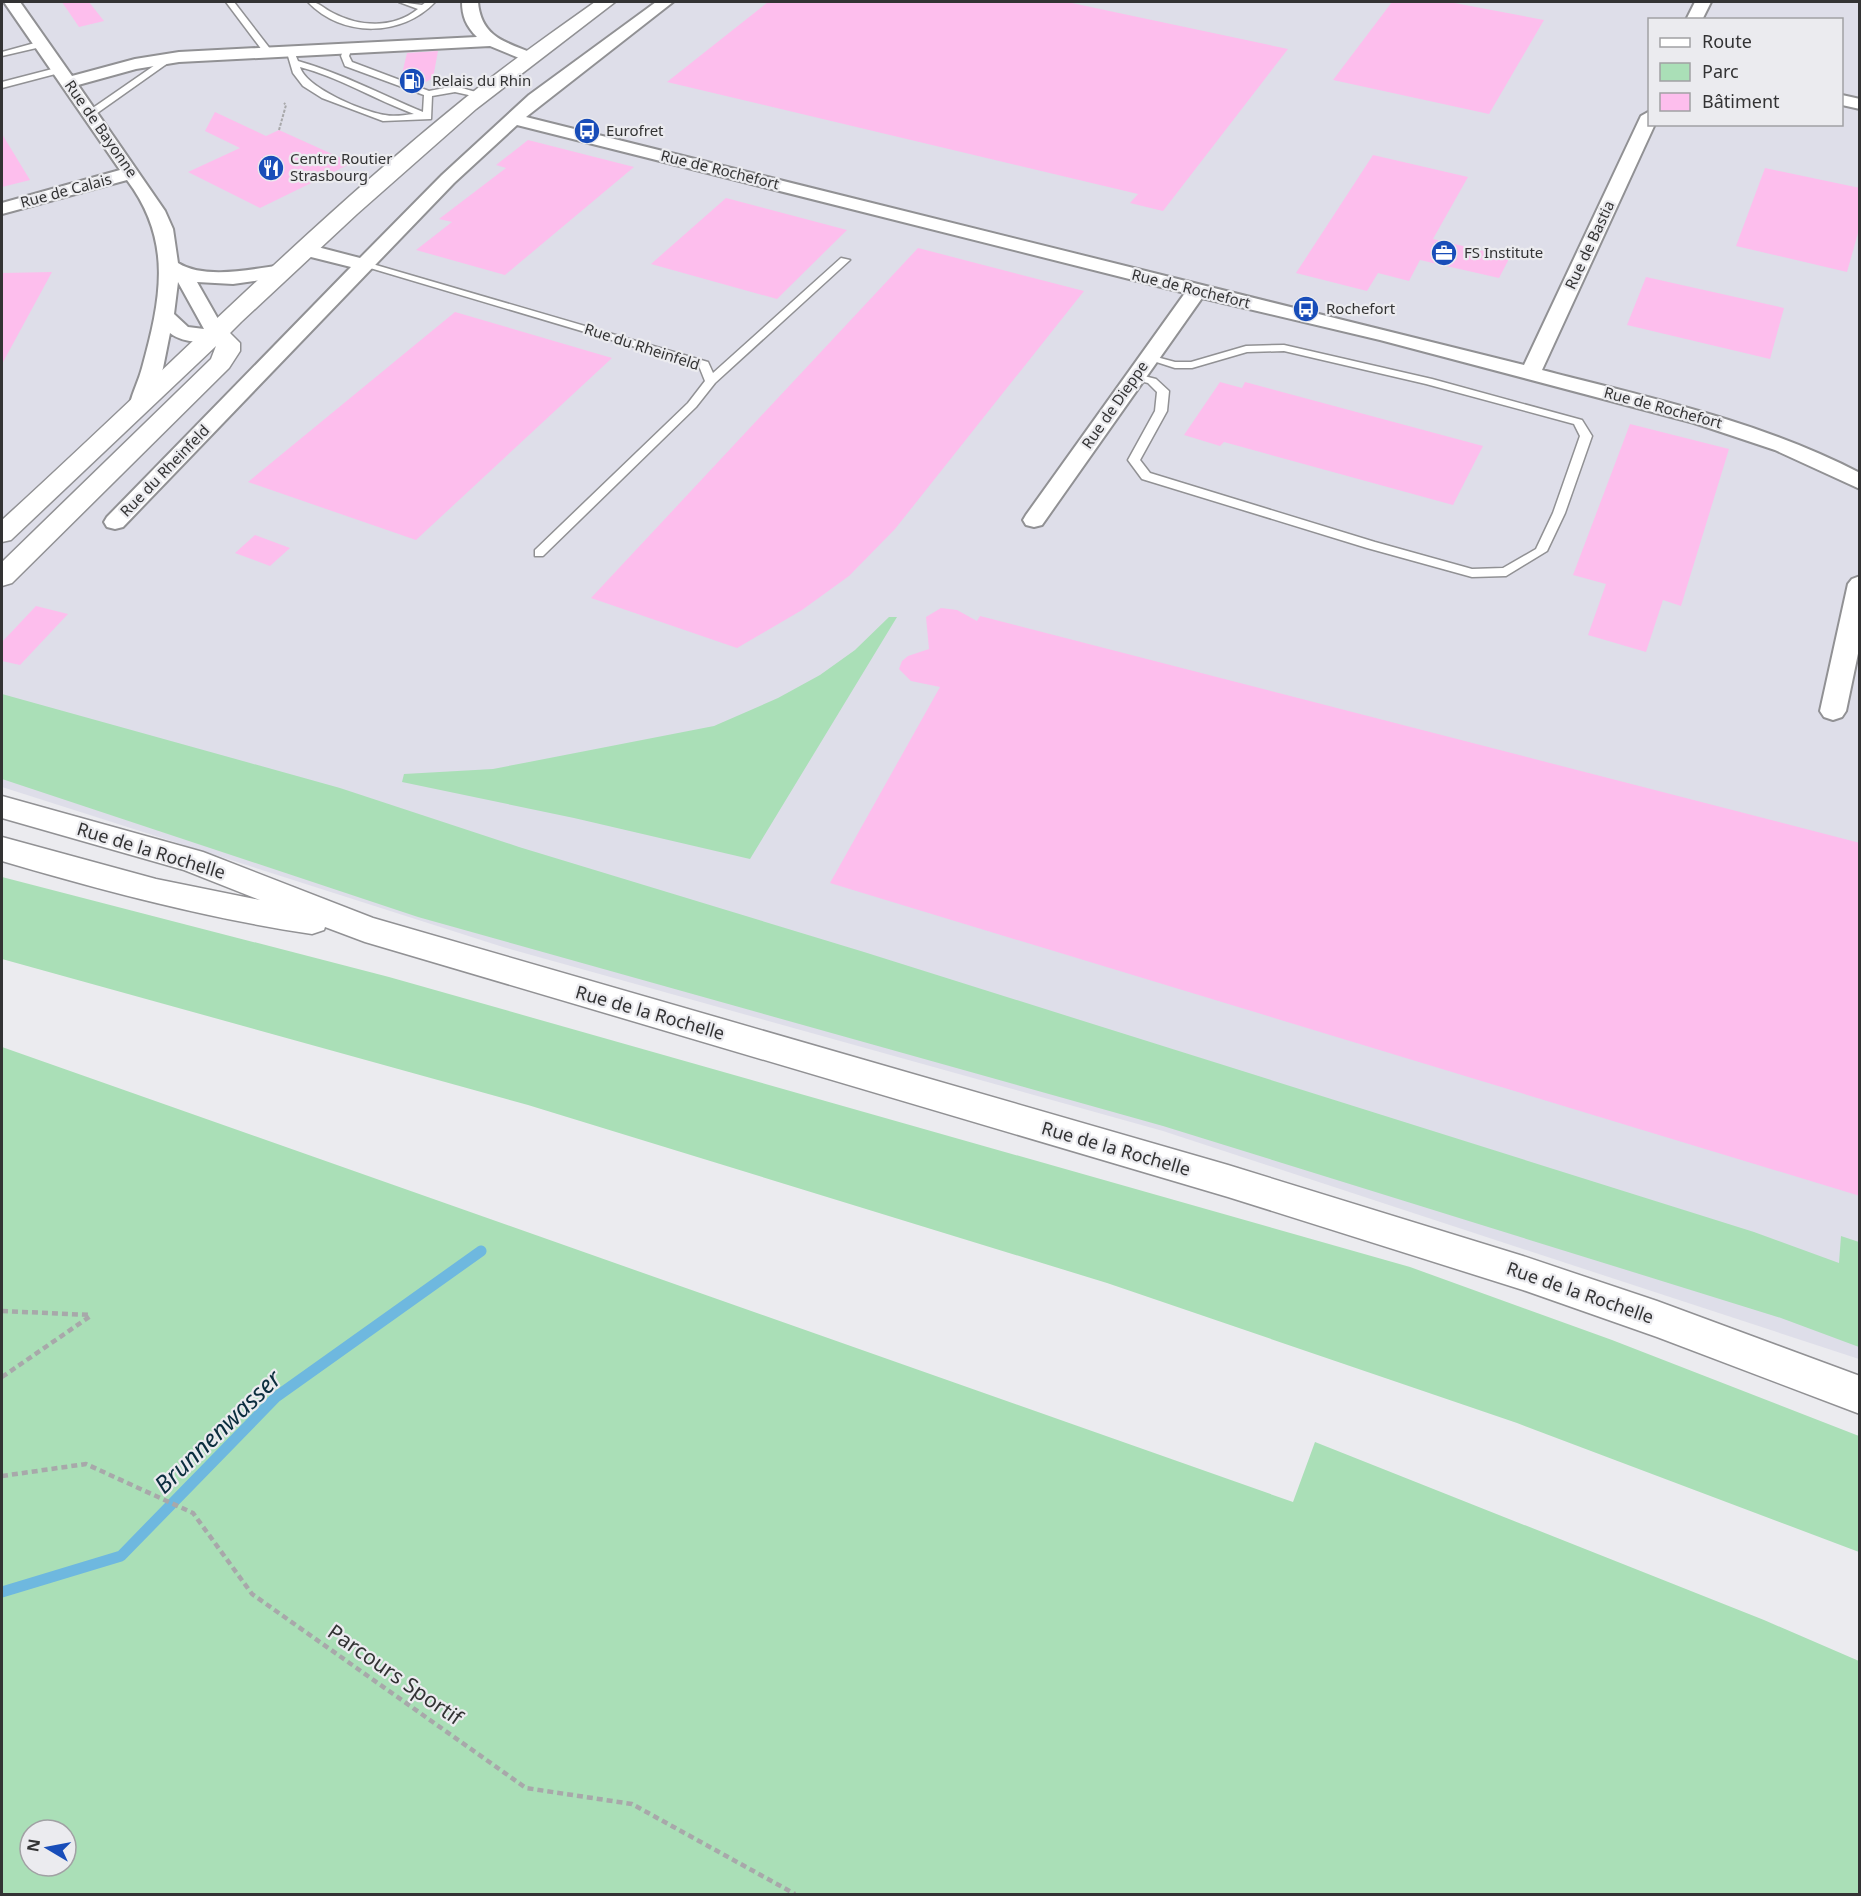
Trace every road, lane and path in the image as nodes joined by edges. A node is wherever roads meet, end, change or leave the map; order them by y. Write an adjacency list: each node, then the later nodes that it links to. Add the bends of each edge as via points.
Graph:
1 (12, 2): 14 (street, Rue de Bayonne)
2 (230, 2): 17 (lane)
3 (312, 2): 10 (lane, via 332,15 368,26 402,22)
4 (404, 2): 10 (lane)
5 (431, 2): 10 (lane)
6 (471, 2): 12 (street)
7 (606, 2): 20 (main road)
8 (665, 2): 31 (street, Rue du Rheinfeld, via 535,99)
9 (1703, 2): 11 (street)
10 (423, 8)
11 (1695, 18)
12 (478, 31): 13 (street); 15 (street)
13 (492, 41): 15 (street); 20 (street)
14 (42, 44): 18 (lane); 22 (street, Rue de Bayonne)
15 (420, 44): 16 (street)
16 (348, 48): 19 (street); 24 (lane, via 348,64)
17 (268, 52): 19 (street); 21 (street)
18 (2, 54)
19 (292, 57): 30 (lane); 30 (lane, via 306,84 326,96 382,118)
20 (529, 57): 25 (main road)
21 (171, 58): 22 (street); 29 (lane)
22 (64, 76): 23 (lane); 29 (street, Rue de Bayonne)
23 (2, 85)
24 (428, 94): 25 (lane, via 455,89); 30 (lane)
25 (482, 95): 33 (main road)
26 (1843, 100): 28 (street)
27 (284, 103): 34 (path)
28 (1860, 104)
29 (90, 114): 35 (street, Rue de Bayonne)
30 (428, 117): 33 (lane)
31 (515, 119): 39 (street, Rue du Rheinfeld, via 448,179); 42 (street, Rue de Rochefort)
32 (1648, 120): 46 (street, Rue de Bastia)
33 (449, 122): 37 (main road)
34 (279, 130)
35 (131, 173): 36 (street, Rue de Calais); 40 (street, Rue de Bayonne, via 159,212)
36 (2, 209)
37 (306, 250): 39 (street, Rue du Rheinfeld); 41 (main road)
38 (845, 260): 48 (lane)
39 (365, 265): 48 (lane, Rue du Rheinfeld, via 704,364); 52 (street, Rue du Rheinfeld)
40 (177, 270): 41 (street, via 232,278); 43 (street, Rue de Bayonne); 44 (street, Rue de Bayonne)
41 (282, 271): 44 (main road)
42 (1197, 291): 45 (street, Rue de Dieppe); 46 (street, Rue de Rochefort)
43 (164, 315): 44 (street, via 184,335); 49 (street, Rue de Bayonne)
44 (216, 333): 49 (main road); 55 (main road, Rue du Rheinfeld, via 228,343 221,363)
45 (1149, 358): 47 (street, Rue de Dieppe); 47 (lane, via 1192,365 1246,349 1284,348 1428,381 1578,422 1586,436 1559,513 1541,550 1506,572 1472,573 1146,476 1134,460 1161,411 1163,391 1152,381)
46 (1530, 374): 50 (street, Rue de Rochefort, via 1751,432)
47 (1136, 377): 51 (street, Rue de Dieppe)
48 (711, 381): 54 (lane, Rue du Rheinfeld, via 692,405)
49 (141, 404): 53 (main road)
50 (1860, 482)
51 (1034, 520)
52 (115, 522)
53 (6, 532)
54 (538, 552)
55 (2, 577)
56 (1860, 584): 57 (street)
57 (1833, 711)
58 (2, 807): 60 (main road, Rue de la Rochelle, via 192,860)
59 (2, 849): 60 (main road, Rue de la Rochelle, via 154,891 273,916)
60 (365, 929): 63 (main road, Rue de la Rochelle, via 1228,1181 1523,1273)
61 (2, 1311): 62 (path, via 92,1315)
62 (2, 1377)
63 (1860, 1395)
64 (2, 1476): 65 (path, Parcours Sportif, via 86,1464 193,1513 252,1594 526,1788 632,1804)
65 (795, 1894)

